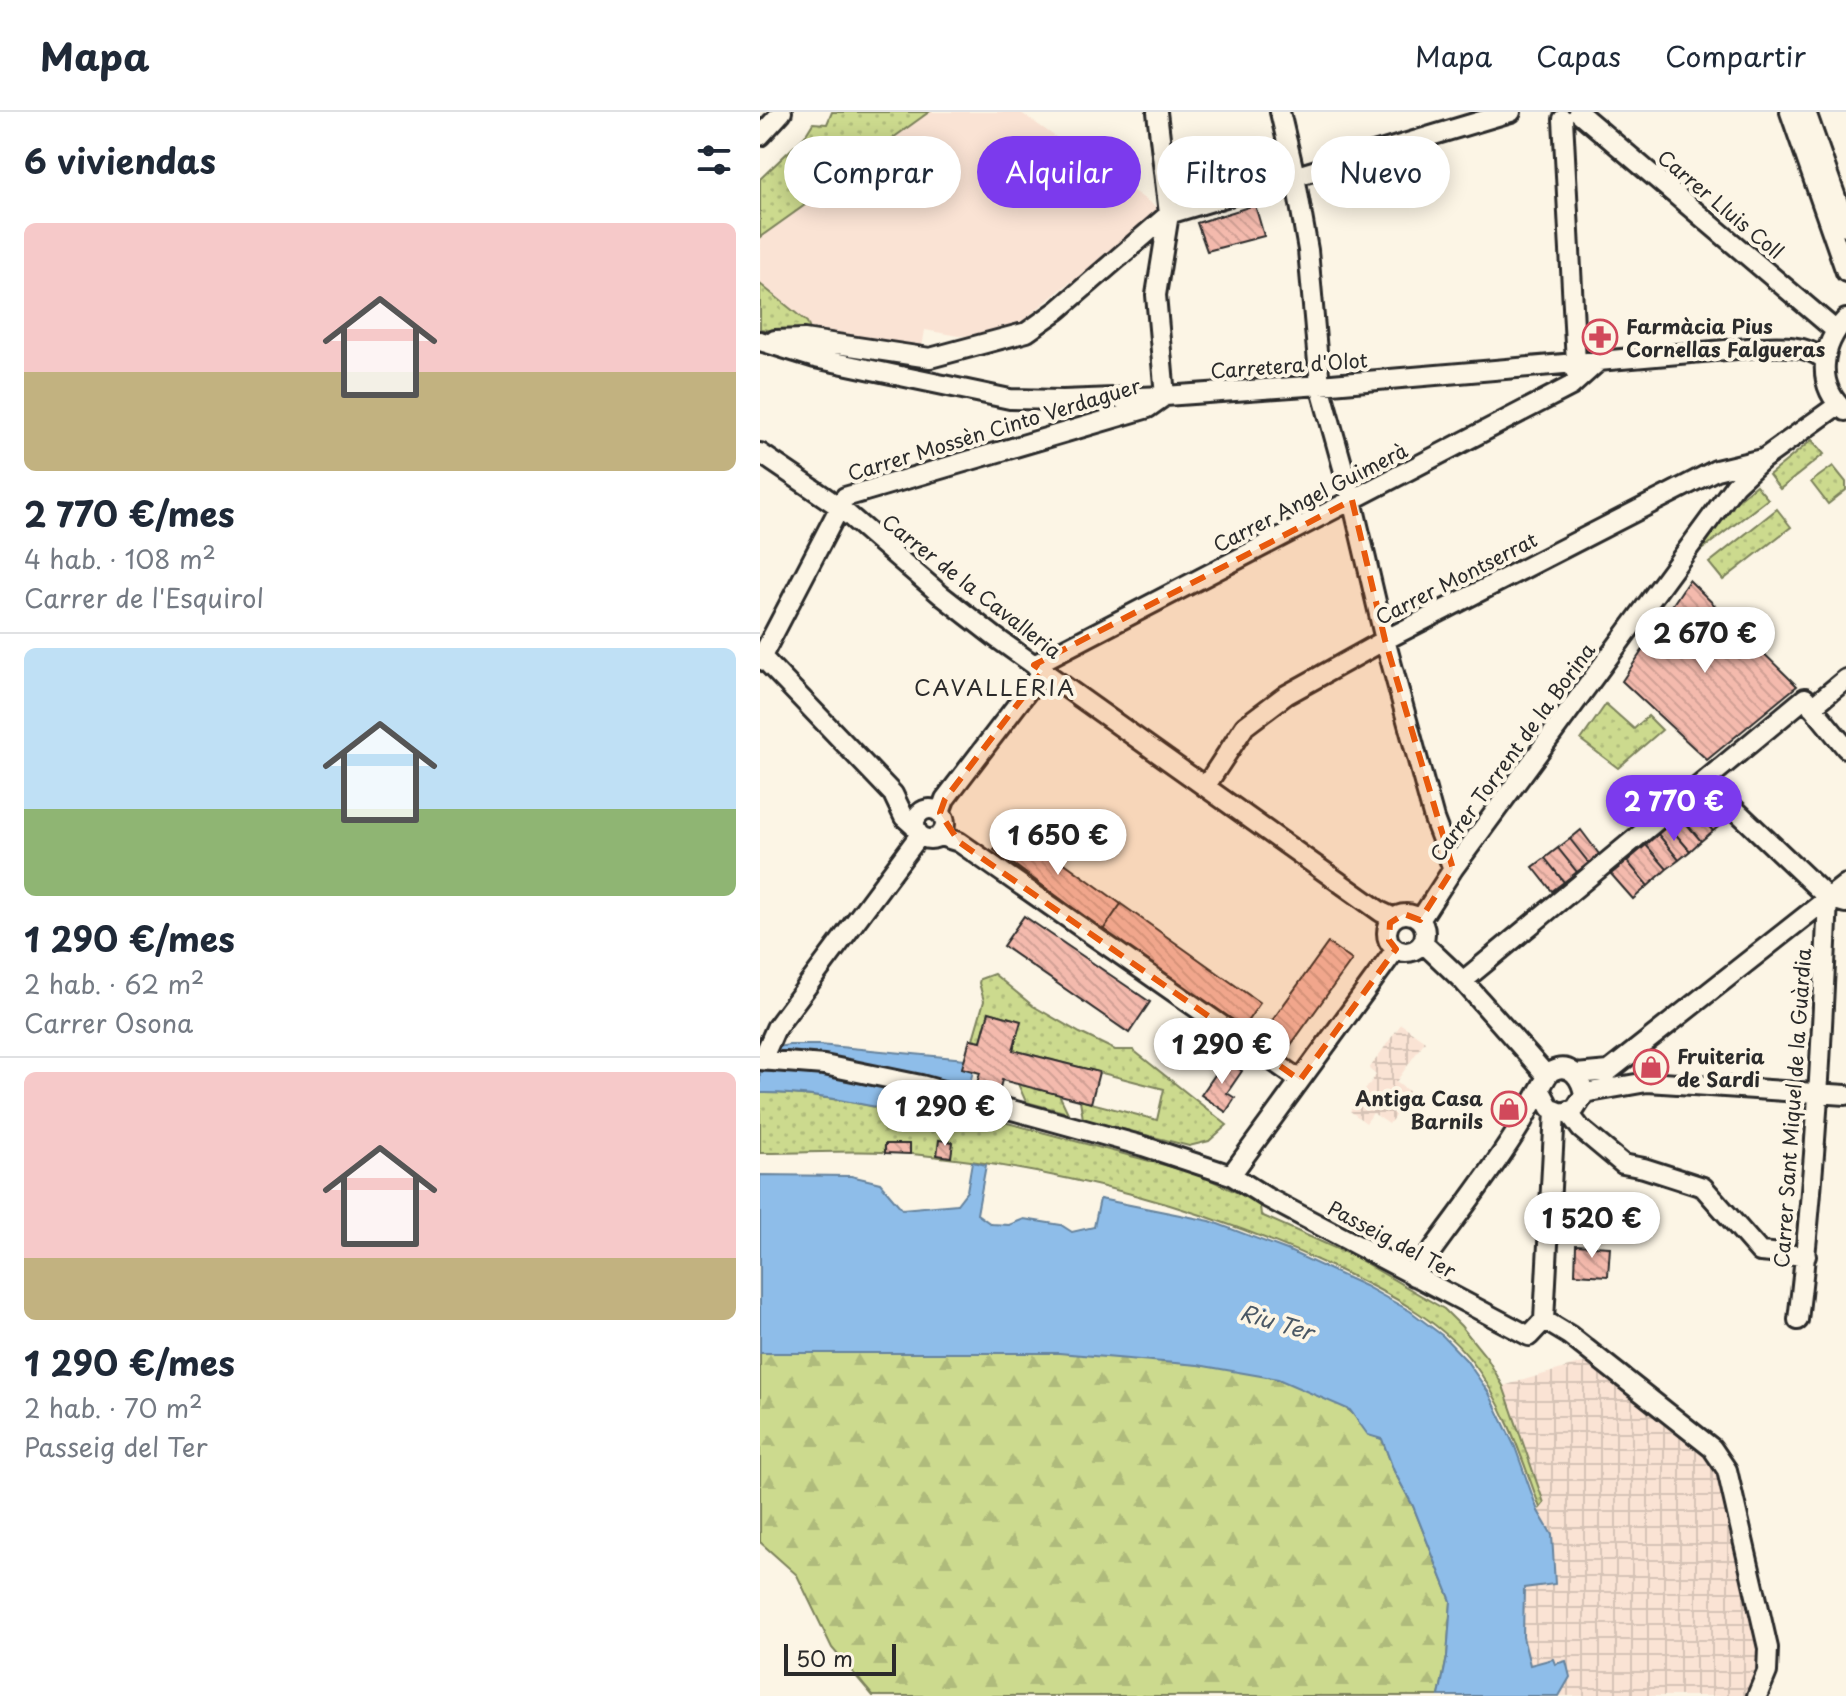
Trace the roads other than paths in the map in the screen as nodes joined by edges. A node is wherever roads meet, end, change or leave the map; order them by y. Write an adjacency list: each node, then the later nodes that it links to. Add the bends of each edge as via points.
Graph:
1 (782, 112): 8 (street)
2 (1157, 112): 12 (street)
3 (1280, 112): 9 (street)
4 (1511, 112): 10 (street)
5 (1790, 112): 14 (street)
6 (1806, 112): 13 (street)
7 (1567, 114): 15 (street, Carrer Lluis Coll); 19 (street)
8 (760, 136)
9 (1286, 136)
10 (1295, 176): 20 (street, via 1308,250)
11 (1189, 208): 12 (street)
12 (1169, 214): 16 (street, via 1027,332 930,358 804,339); 22 (street, via 1156,295)
13 (1846, 226)
14 (1846, 272)
15 (1841, 324): 17 (street)
16 (760, 341): 22 (street, Carretera d'Olot, via 815,358 1010,399)
17 (1824, 359): 18 (street, Carretera d'Olot, via 1813,351 1770,347); 23 (street, via 1827,383)
18 (1600, 360): 19 (street, Carretera d'Olot); 21 (street, Carrer Angel Guimerà)
19 (1576, 363): 20 (street, Carretera d'Olot); 21 (street)
20 (1320, 385): 22 (street, Carretera d'Olot); 26 (street)
21 (1571, 386): 26 (street, Carrer Angel Guimerà)
22 (1165, 396): 27 (street, Carrer Mossèn Cinto Verdaguer, via 1148,408 845,497)
23 (1842, 408): 25 (street, Carrer Torrent de la Borina)
24 (760, 453): 27 (street, Carrer de la Cavalleria)
25 (1763, 459): 28 (street, Carrer Montserrat, via 1716,470); 40 (street, Carrer Torrent de la Borina, via 1727,496)
26 (1352, 500): 28 (street); 30 (street, Carrer Angel Guimerà)
27 (838, 506): 29 (street); 30 (street, Carrer de la Cavalleria, via 941,595)
28 (1385, 640): 36 (street, Carrer Montserrat, via 1258,714); 40 (street)
29 (764, 660): 32 (street); 37 (street)
30 (1039, 668): 36 (street, Carrer de la Cavalleria); 38 (street, via 945,799)
31 (1846, 679): 33 (street)
32 (760, 683)
33 (1808, 703): 34 (street); 35 (street)
34 (1846, 748)
35 (1705, 781): 42 (street); 47 (street)
36 (1205, 787): 43 (street, Carrer de la Cavalleria)
37 (893, 794): 38 (street); 39 (street)
38 (938, 820): 39 (street, via 917,816); 39 (street, via 930,840); 51 (street, via 959,842)
39 (917, 831): 49 (street, via 776,1028)
40 (1453, 869): 44 (street, Carrer Torrent de la Borina)
41 (1846, 884): 42 (street)
42 (1837, 900): 48 (street); 55 (street, Carrer Sant Miquel de la Guàrdia)
43 (1394, 918): 44 (street, via 1404,914); 46 (street, via 1387,934)
44 (1420, 920): 45 (street, via 1426,933)
45 (1423, 943): 46 (street, via 1408,952); 47 (street)
46 (1396, 949): 51 (street)
47 (1463, 981): 53 (street)
48 (1641, 1046): 50 (street, via 1609,1071); 52 (street, via 1638,1062)
49 (761, 1060): 58 (street, Passeig del Ter, via 824,1065 921,1085)
50 (1576, 1074): 53 (street, via 1553,1071); 54 (street)
51 (1300, 1080): 58 (street)
52 (1647, 1082): 54 (street); 55 (street)
53 (1544, 1084): 57 (street, via 1545,1104); 60 (street, via 1505,1149)
54 (1584, 1093): 57 (street, via 1580,1105)
55 (1819, 1093): 56 (street); 59 (street, Carrer Sant Miquel de la Guàrdia)
56 (1846, 1095)
57 (1562, 1112): 59 (street, via 1623,1164 1703,1187 1760,1252); 61 (street)
58 (1231, 1175): 60 (street, Passeig del Ter)
59 (1806, 1256): 62 (street, Carrer Sant Miquel de la Guàrdia)
60 (1414, 1276): 61 (street, Passeig del Ter, via 1529,1336)
61 (1544, 1320): 63 (street, via 1721,1459 1768,1648 1767,1672)
62 (1798, 1320)
63 (1757, 1696)

